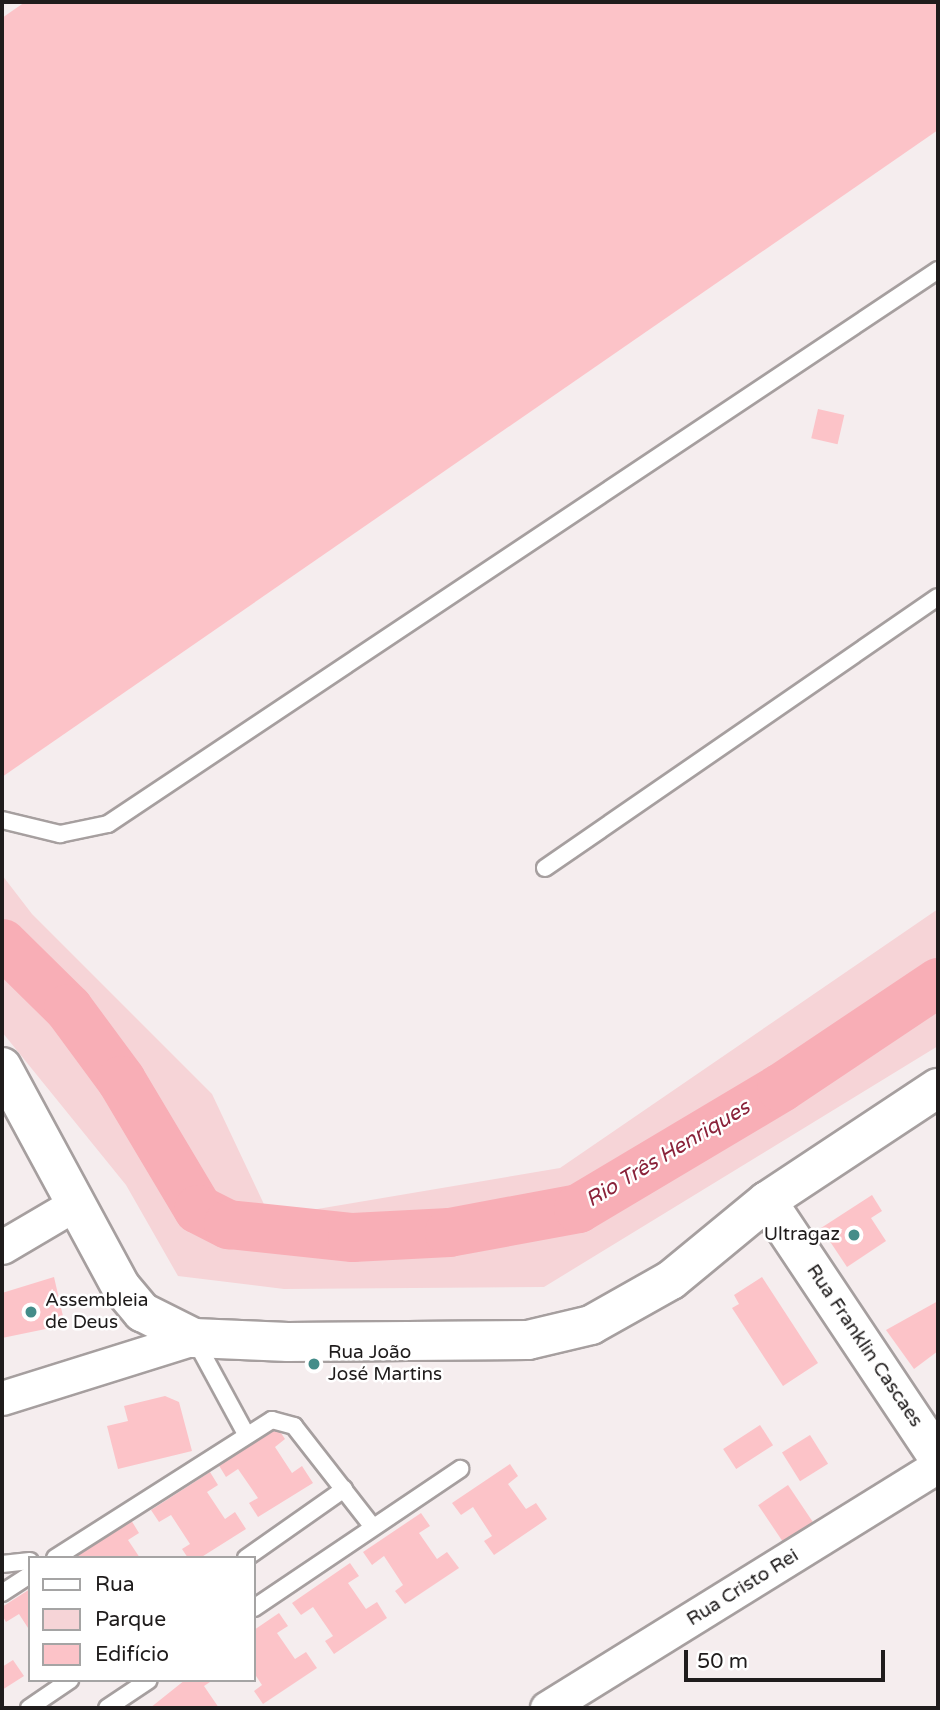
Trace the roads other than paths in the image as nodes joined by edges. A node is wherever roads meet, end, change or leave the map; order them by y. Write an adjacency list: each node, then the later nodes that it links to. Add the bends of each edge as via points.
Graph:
1 (938, 270): 3 (lane, via 108,824 60,834)
2 (938, 597): 4 (lane)
3 (2, 820)
4 (545, 868)
5 (2, 1067): 8 (main road)
6 (938, 1088): 7 (main road)
7 (767, 1201): 10 (main road, via 671,1280 560,1336 386,1343); 13 (main road, Rua Franklin Cascaes)
8 (75, 1204): 9 (street); 10 (main road, via 130,1300 164,1327)
9 (2, 1247)
10 (194, 1338): 11 (street); 12 (lane)
11 (2, 1398)
12 (246, 1434): 16 (lane, via 272,1420 294,1426); 18 (lane)
13 (938, 1457)
14 (938, 1466): 29 (street, Rua Cristo Rei)
15 (460, 1469): 17 (lane)
16 (344, 1489): 17 (lane); 19 (lane)
17 (373, 1527): 24 (lane)
18 (58, 1556)
19 (249, 1556)
20 (28, 1561): 21 (lane)
21 (2, 1564)
22 (28, 1576): 23 (lane)
23 (2, 1593)
24 (256, 1607)
25 (67, 1682): 27 (lane)
26 (146, 1682): 28 (lane)
27 (29, 1708)
28 (107, 1708)
29 (547, 1708)

